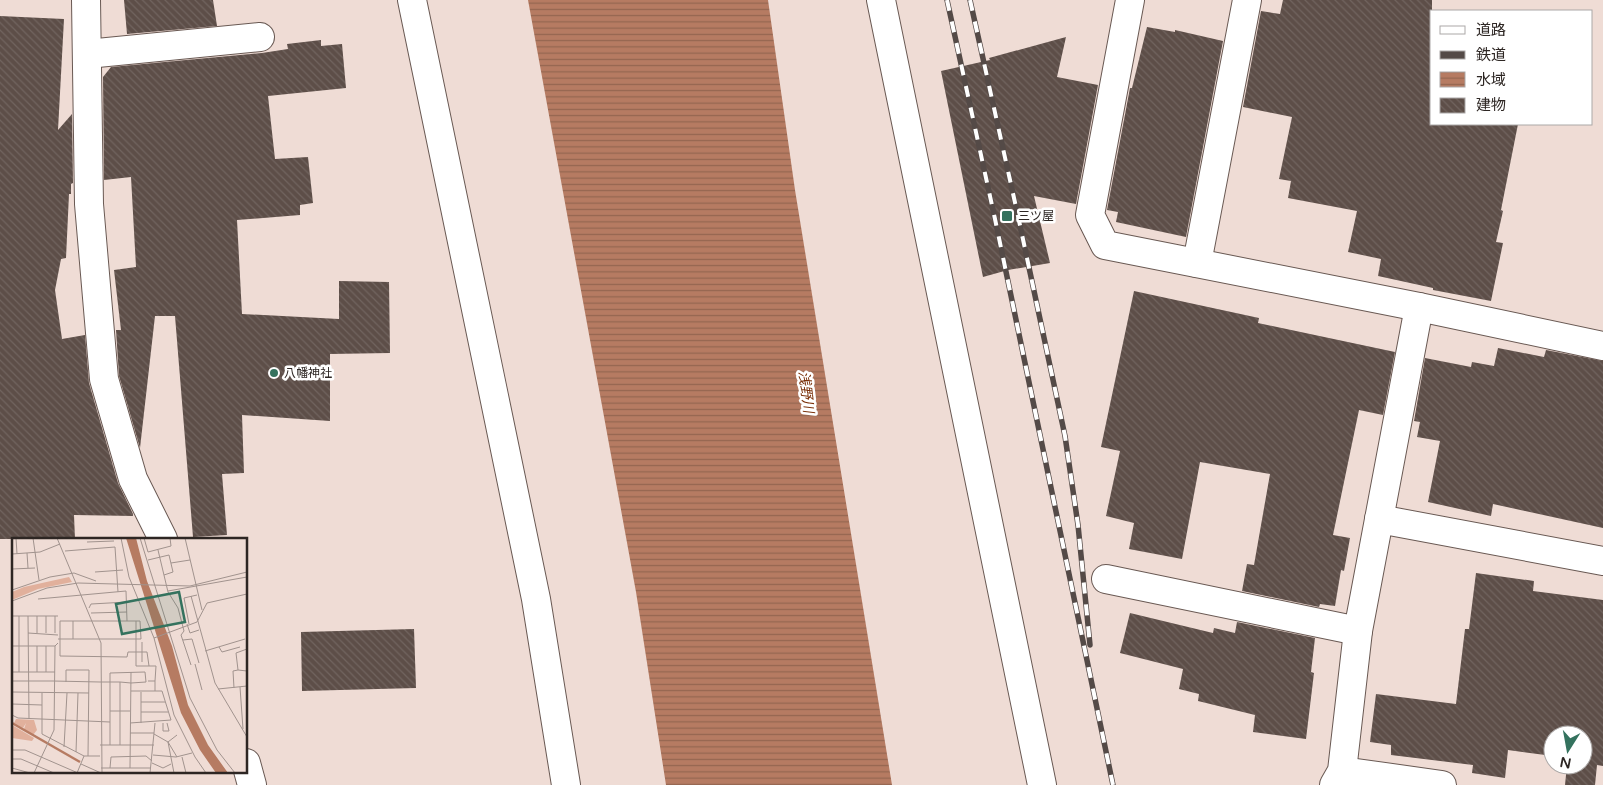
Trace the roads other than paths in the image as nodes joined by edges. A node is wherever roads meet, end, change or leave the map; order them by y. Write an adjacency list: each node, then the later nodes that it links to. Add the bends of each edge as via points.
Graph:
1 (86, 0): 7 (street)
2 (412, 0): 19 (street, via 536,599)
3 (881, 0): 20 (street)
4 (1130, 0): 8 (street, via 1090,216 1105,245)
5 (1246, 0): 8 (street)
6 (260, 37): 7 (street)
7 (87, 54): 12 (street, via 89,204 104,379 133,479)
8 (1197, 263): 9 (street)
9 (1419, 307): 10 (street); 11 (street)
10 (1603, 346)
11 (1379, 519): 13 (street); 15 (street)
12 (162, 538)
13 (1603, 561)
14 (1106, 579): 15 (street)
15 (1358, 631): 17 (street)
16 (248, 770): 18 (street)
17 (1338, 778): 21 (street)
18 (252, 785)
19 (566, 785)
20 (1042, 785)
21 (1442, 785)

